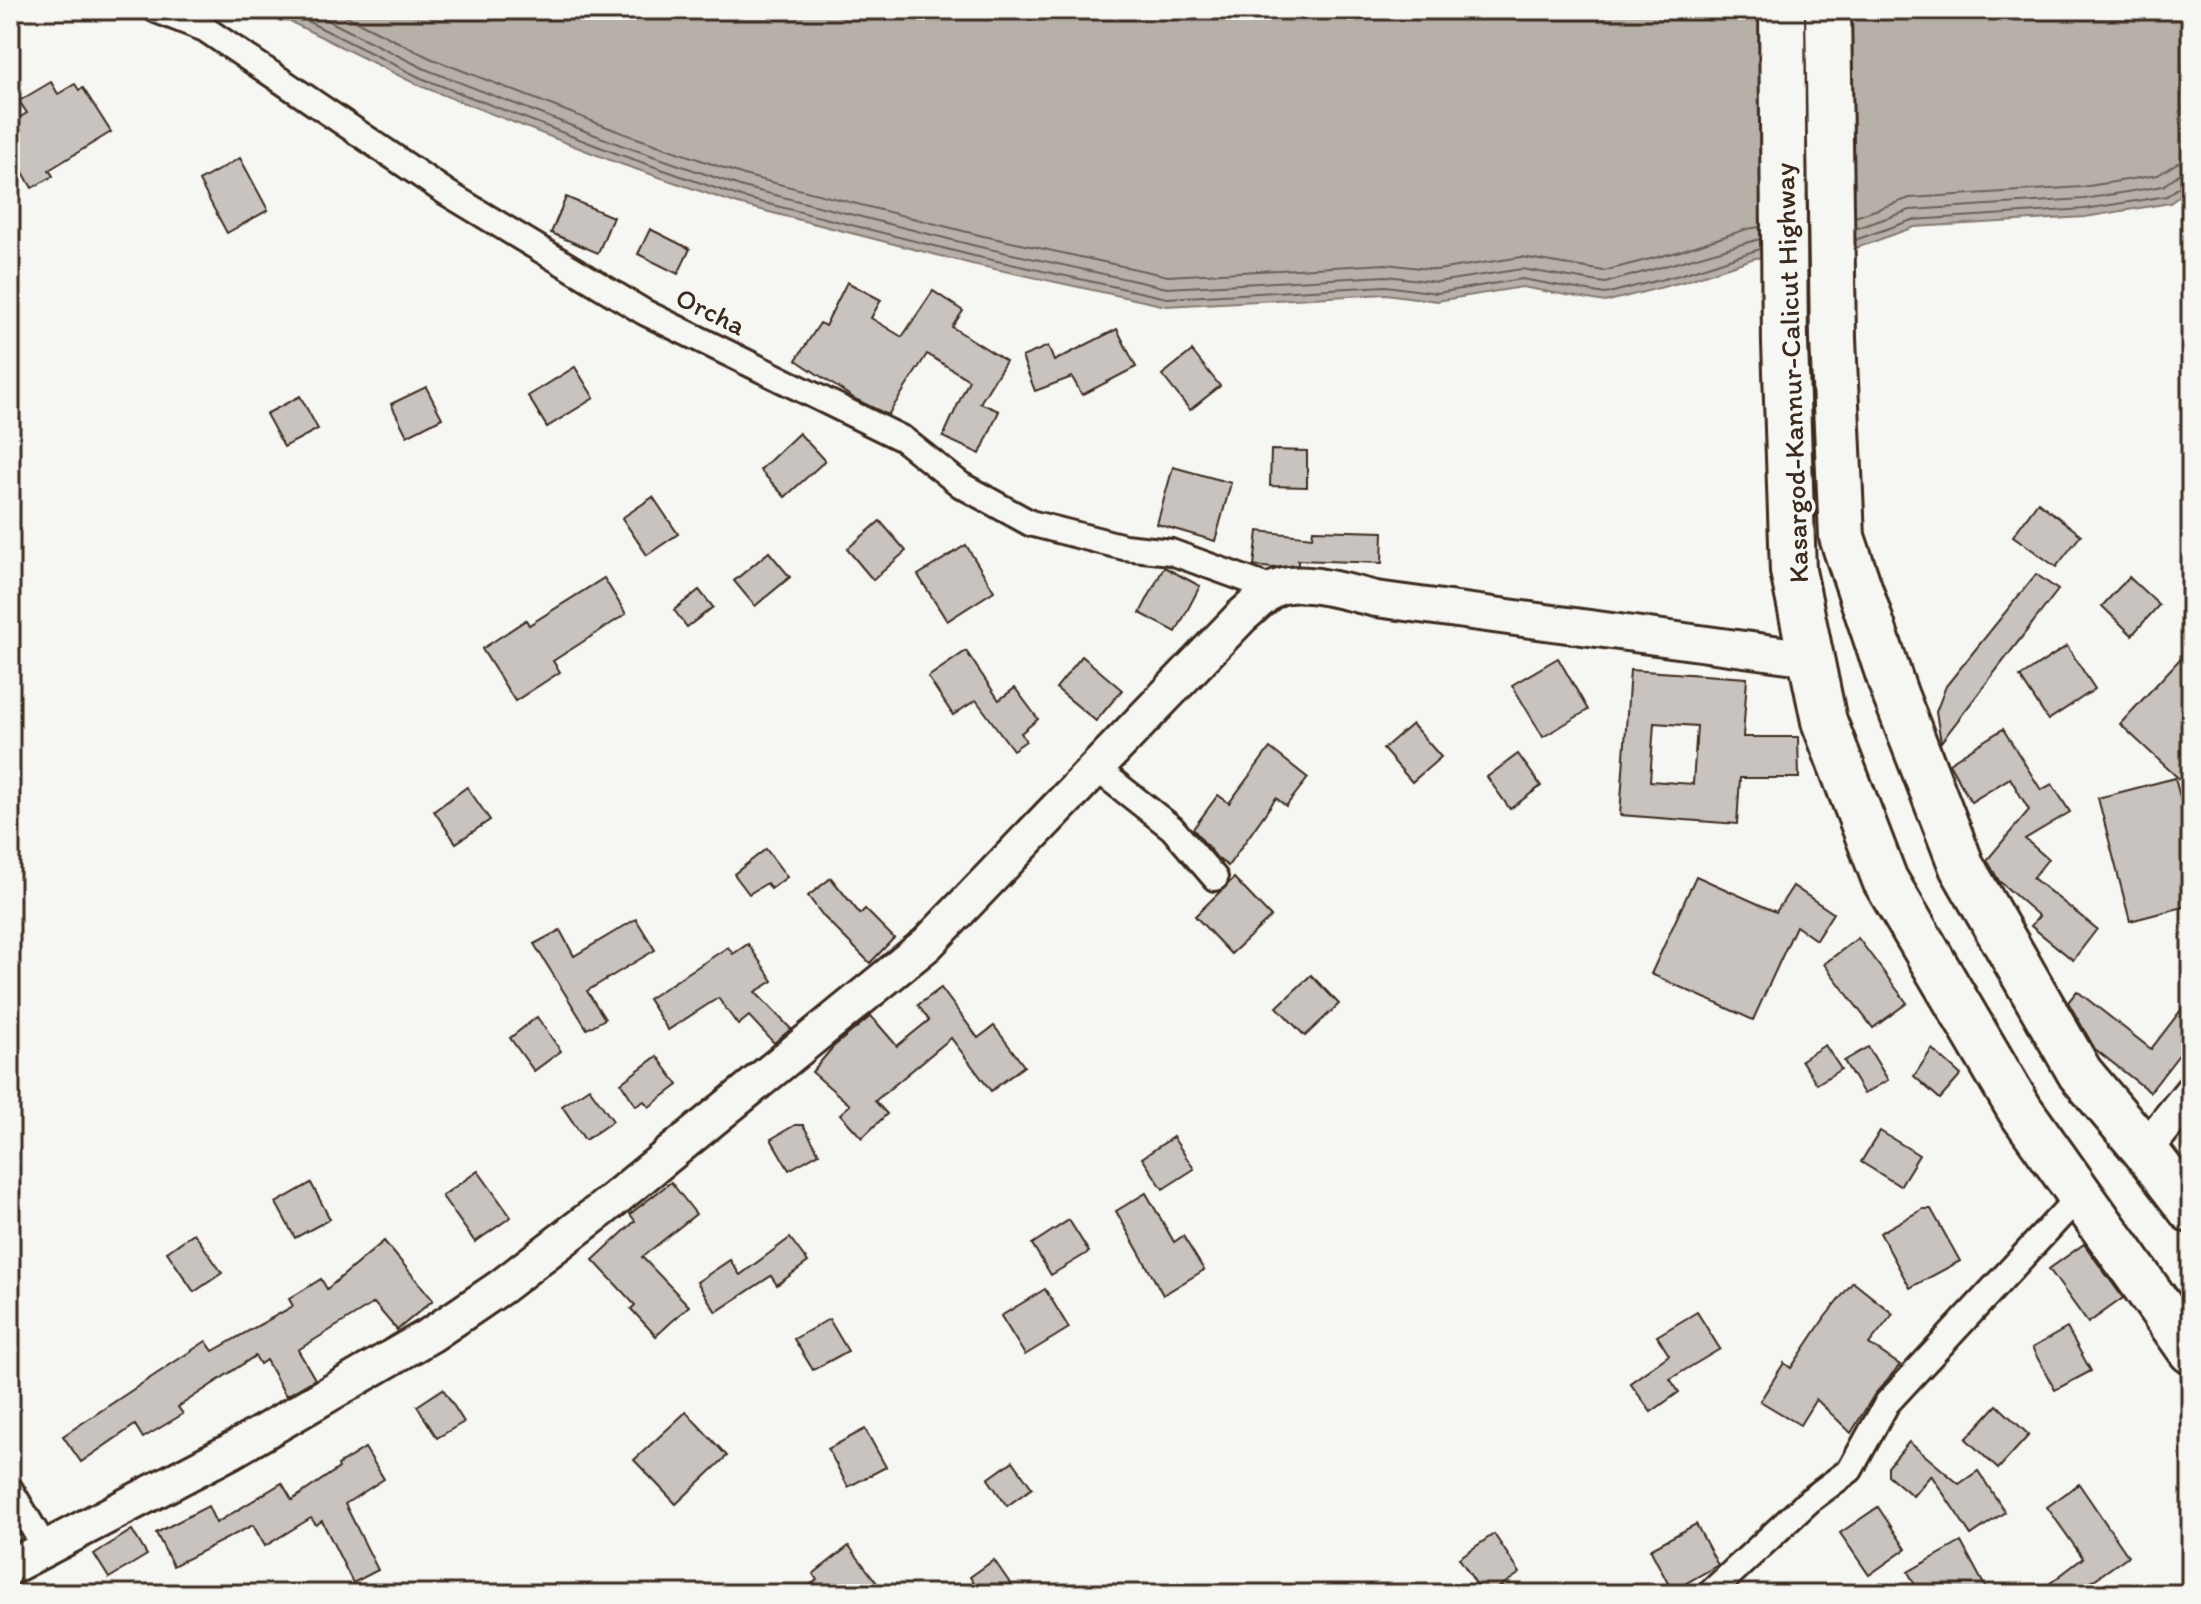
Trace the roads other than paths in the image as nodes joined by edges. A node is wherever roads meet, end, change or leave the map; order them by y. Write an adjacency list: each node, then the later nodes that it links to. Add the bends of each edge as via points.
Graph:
1 (156, 10): 4 (street, Orcha, via 205,29 447,193 644,312 903,439 961,485 1030,523 1124,547 1171,552)
2 (1782, 10): 5 (highway, Kasargod-Kannur-Calicut Highway, via 1793,571)
3 (1828, 10): 9 (highway, Kasargod-Kannur-Calicut Highway, via 1842,537 1962,867 2080,1073)
4 (1273, 589): 5 (main road, via 1317,586 1376,599); 6 (main road)
5 (1810, 658): 10 (highway, Kasargod-Kannur-Calicut Highway, via 1824,721 1885,880 2020,1110)
6 (1096, 768): 7 (street, via 1172,828); 14 (main road, via 927,944 501,1287 432,1334 231,1451)
7 (1215, 878)
8 (2191, 1093): 9 (main road)
9 (2145, 1150): 11 (highway, Kasargod-Kannur-Calicut Highway)
10 (2080, 1195): 12 (highway, Kasargod-Kannur-Calicut Highway); 16 (street, via 1887,1403 1850,1470)
11 (2191, 1210)
12 (2191, 1351)
13 (10, 1489): 14 (street)
14 (45, 1548): 15 (main road)
15 (10, 1567)
16 (1709, 1594)

